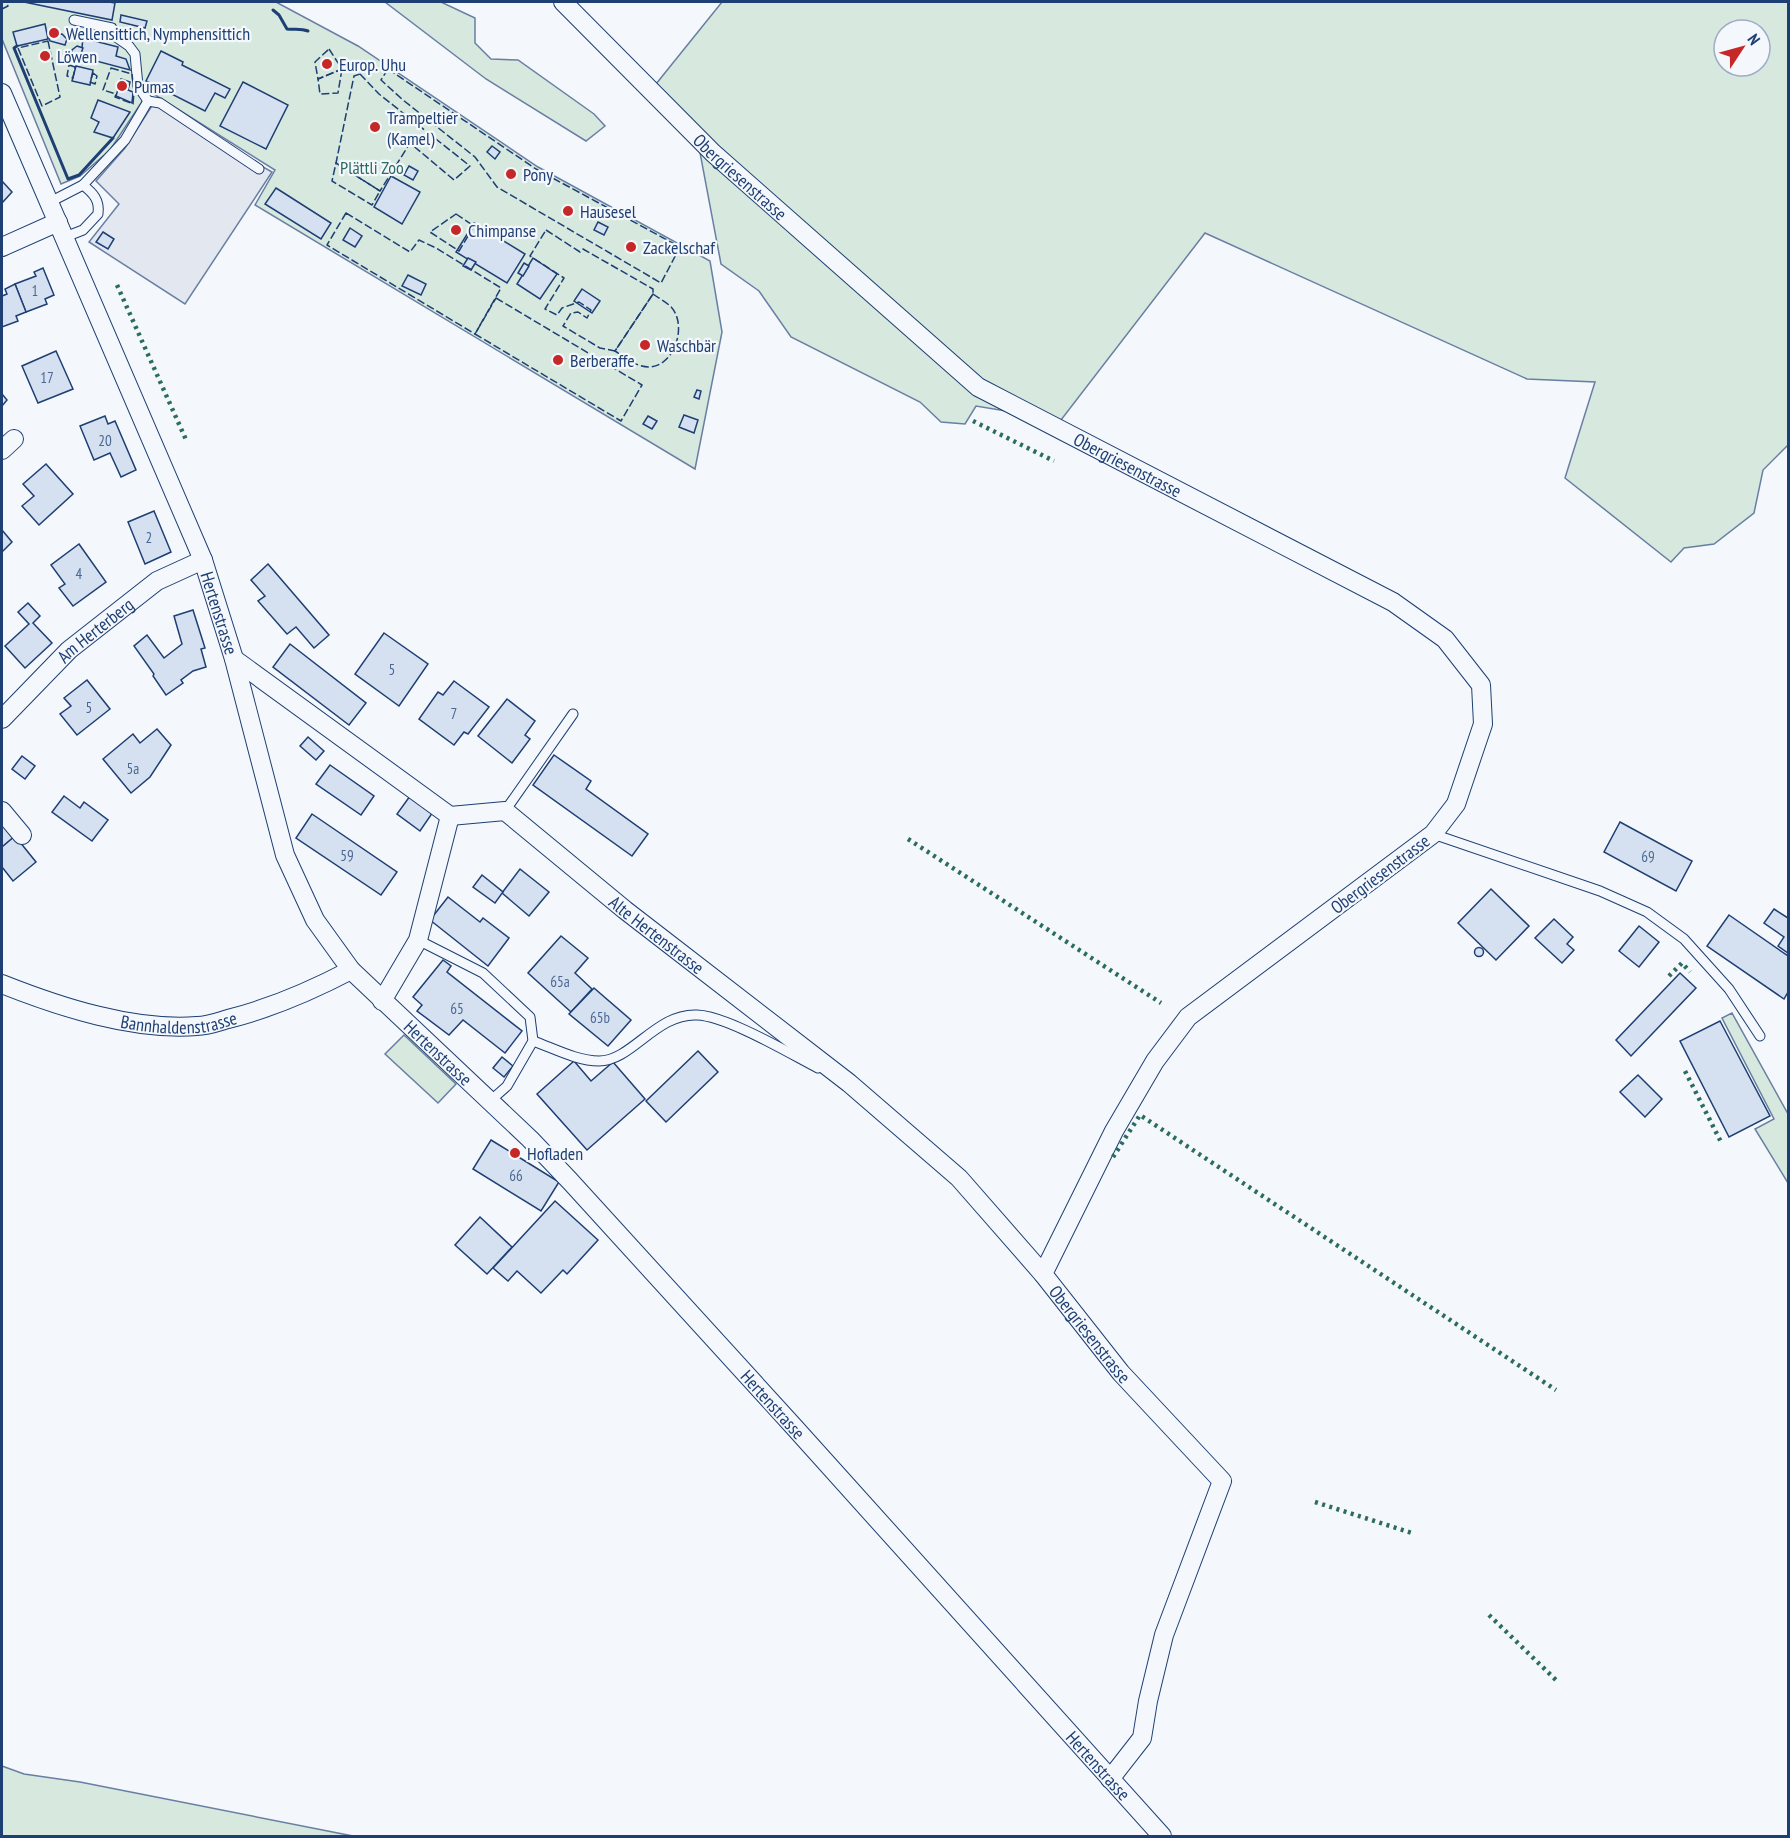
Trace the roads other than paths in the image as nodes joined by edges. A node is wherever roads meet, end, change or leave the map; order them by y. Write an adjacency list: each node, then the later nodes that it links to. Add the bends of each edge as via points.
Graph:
1 (563, 2): 17 (street, Obergriesenstrasse, via 713,153 978,387 1393,602 1446,639 1481,686 1483,724 1456,804)
2 (74, 20): 4 (lane, via 112,28 116,38 129,46 135,54 138,86)
3 (2, 93): 7 (street, Hertenstrasse)
4 (148, 101): 5 (lane, via 160,103); 6 (lane, via 125,140)
5 (259, 169)
6 (83, 185): 7 (lane); 8 (lane, via 96,198 98,214 83,230)
7 (50, 202): 8 (street, Hertenstrasse)
8 (62, 230): 9 (street); 10 (street, Hertenstrasse)
9 (2, 247)
10 (203, 560): 11 (street, Hertenstrasse); 13 (street, Am Herterberg, via 157,581 104,622 69,650)
11 (234, 659): 16 (street); 20 (street, Hertenstrasse, via 285,855 315,920)
12 (573, 714): 15 (lane)
13 (2, 719)
14 (2, 811): 18 (street)
15 (505, 811): 16 (street); 25 (street, Alte Hertenstrasse, via 625,910)
16 (450, 816): 19 (street)
17 (1433, 834): 23 (lane, via 1600,891 1647,912 1684,939 1729,989); 27 (street, Obergriesenstrasse, via 1188,1017 1155,1061 1114,1131)
18 (22, 835)
19 (418, 940): 22 (street); 24 (lane, via 483,973 530,1017)
20 (351, 970): 21 (street, Bannhaldenstrasse, via 259,1012 198,1026 145,1026 44,1000); 22 (street, Hertenstrasse)
21 (2, 984)
22 (382, 1001): 26 (street, Hertenstrasse)
23 (1760, 1036)
24 (533, 1041): 25 (lane, via 600,1061 625,1051 668,1022 696,1015 739,1028); 26 (lane, via 507,1086)
25 (849, 1083): 27 (street, Alte Hertenstrasse, via 959,1178)
26 (489, 1102): 28 (street, Hertenstrasse, via 570,1181)
27 (1043, 1274): 28 (street, Obergriesenstrasse, via 1120,1373 1222,1481 1164,1635 1142,1738)
28 (1110, 1779): 29 (street, Hertenstrasse)
29 (1162, 1836)

